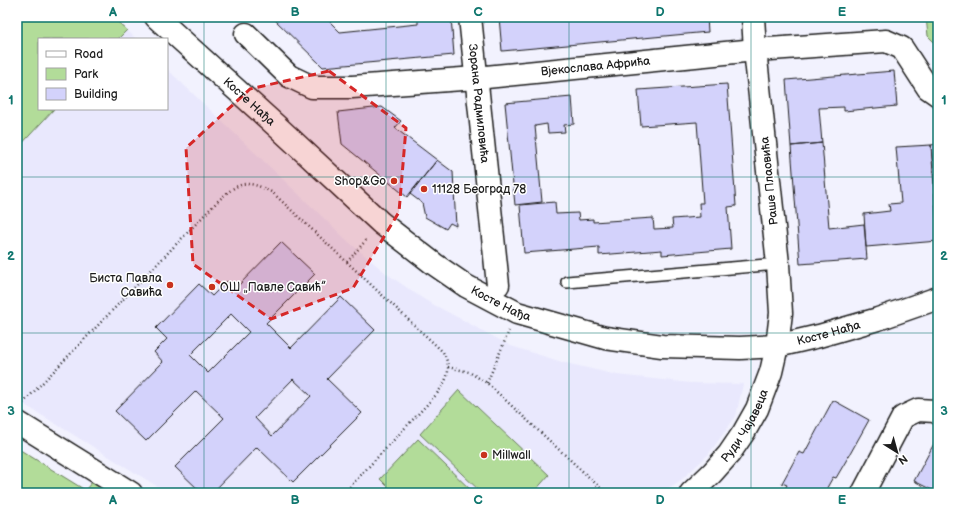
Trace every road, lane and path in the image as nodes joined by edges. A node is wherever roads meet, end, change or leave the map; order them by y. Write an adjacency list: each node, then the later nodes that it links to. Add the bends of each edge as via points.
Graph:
1 (156, 17): 8 (street, Косте Нађа)
2 (470, 17): 6 (street, Зорана Радмиловића)
3 (753, 17): 5 (street, Раше Плаовића)
4 (246, 34): 6 (street, Вјекослава Афрића, via 289,76 312,87 352,87)
5 (755, 50): 6 (street, Вјекослава Афрића); 7 (street, Вјекослава Афрића, via 886,41 902,48 928,88); 10 (street, Раше Плаовића)
6 (476, 78): 12 (street, Зорана Радмиловића)
7 (938, 95)
8 (381, 224): 9 (path); 15 (street, Косте Нађа, via 466,286 517,312 605,338 662,346)
9 (347, 262): 16 (path, via 442,352); 19 (path, via 273,194 262,187 239,185 217,202)
10 (778, 264): 11 (lane); 15 (street, Раше Плаовића, via 781,313)
11 (567, 282)
12 (498, 285)
13 (938, 298): 15 (street, Косте Нађа, via 878,319)
14 (509, 331): 17 (path)
15 (778, 346): 23 (street, Руди Чајавеца, via 757,409 744,432 729,454)
16 (448, 367): 17 (path, via 469,372); 21 (path, via 448,375 436,395)
17 (487, 383): 22 (path)
18 (938, 412): 24 (street, via 918,410 903,417)
19 (18, 414): 20 (street)
20 (131, 493)
21 (344, 493)
22 (606, 493)
23 (691, 493)
24 (863, 493)

